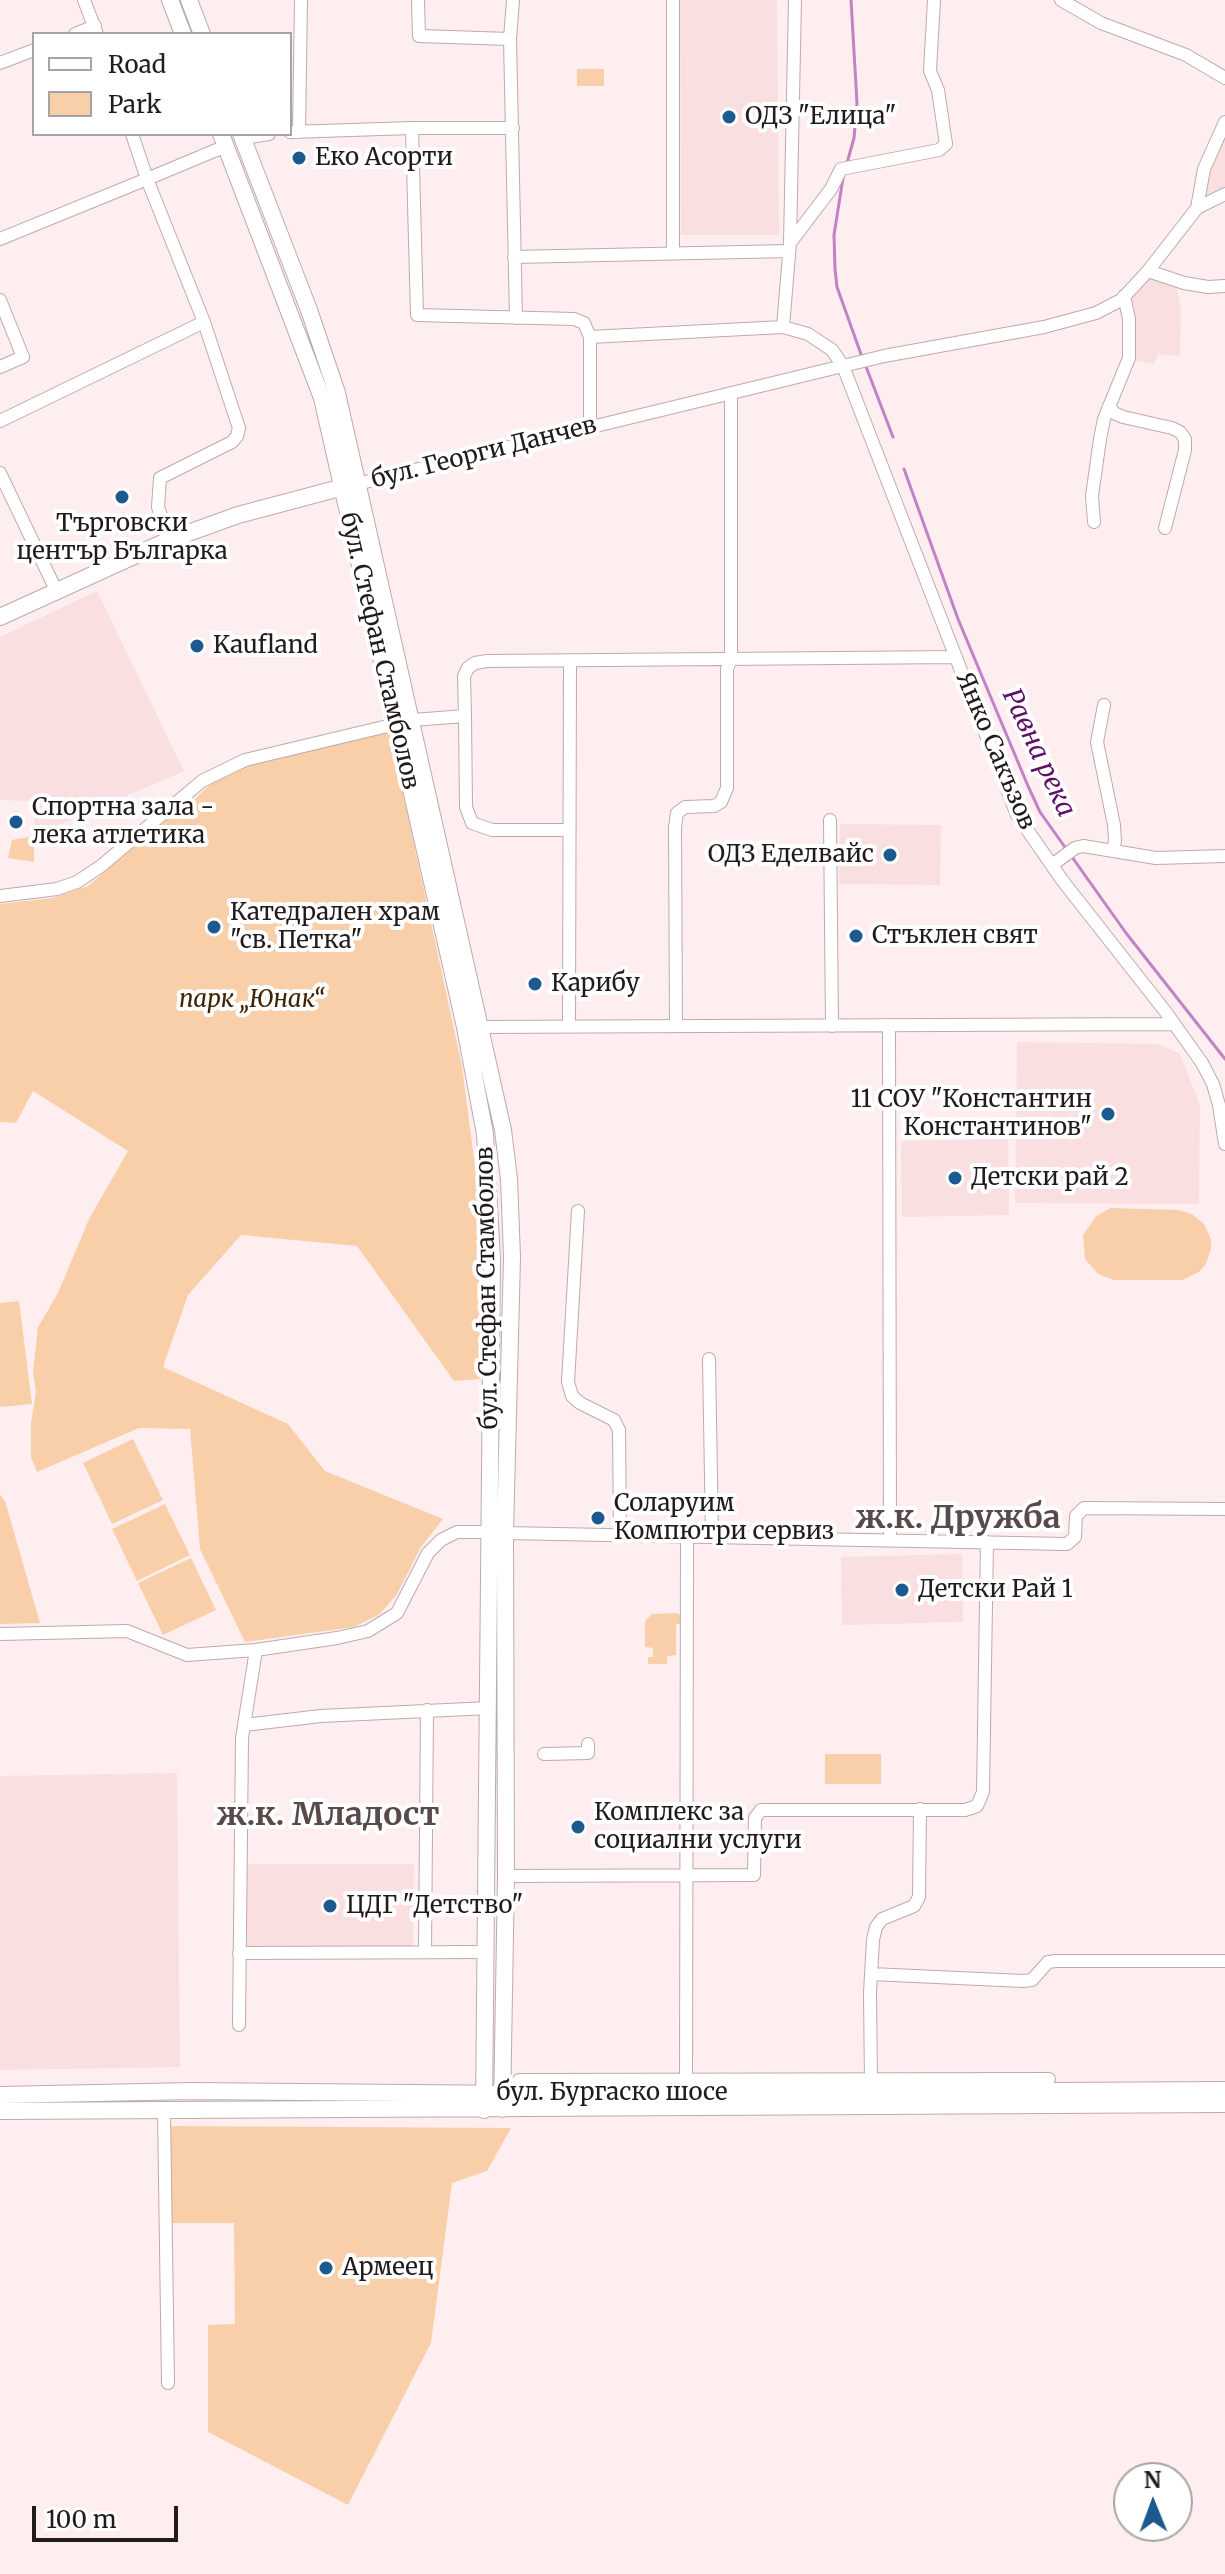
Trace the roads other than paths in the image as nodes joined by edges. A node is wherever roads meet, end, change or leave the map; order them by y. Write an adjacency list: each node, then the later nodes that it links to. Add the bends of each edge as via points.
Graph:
1 (84, 0): 11 (street)
2 (170, 0): 12 (main road)
3 (189, 0): 13 (main road)
4 (301, 0): 21 (street)
5 (418, 0): 14 (street, via 419,36)
6 (513, 0): 14 (street)
7 (673, 0): 30 (street)
8 (795, 0): 29 (street)
9 (934, 0): 29 (street, via 930,71 946,144 939,150 847,167)
10 (1061, 0): 17 (street, via 1101,23 1186,55)
11 (96, 30)
12 (182, 32)
13 (201, 32)
14 (510, 39): 20 (street)
15 (32, 51): 16 (street)
16 (0, 63)
17 (1225, 78)
18 (1225, 122): 27 (street, via 1204,169)
19 (412, 128): 20 (street); 21 (street); 36 (street, via 417,315)
20 (513, 128): 31 (street)
21 (295, 132)
22 (133, 136): 25 (street)
23 (242, 136): 47 (main road, бул. Стефан Стамболов, via 337,393)
24 (223, 140): 25 (street); 47 (main road, бул. Стефан Стамболов, via 322,398)
25 (147, 179): 28 (street); 37 (street)
26 (1225, 194): 27 (street)
27 (1197, 208): 32 (street, бул. Георги Данчев)
28 (0, 239)
29 (789, 247): 30 (street); 38 (street)
30 (673, 253): 31 (street)
31 (514, 257): 36 (street)
32 (1148, 271): 33 (street, via 1184,283); 34 (street, бул. Георги Данчев)
33 (1225, 286)
34 (1124, 296): 40 (street, бул. Георги Данчев, via 1109,308 1044,327); 43 (street, via 1129,358)
35 (0, 300): 41 (street, via 23,357)
36 (516, 318): 39 (street, via 579,320)
37 (204, 322): 44 (street); 50 (street, via 239,428 232,442 160,478 158,507)
38 (783, 327): 39 (street); 40 (street, via 819,341)
39 (590, 337): 45 (street)
40 (843, 366): 42 (street, бул. Георги Данчев); 53 (street, Янко Сакъзов)
41 (0, 367)
42 (731, 393): 45 (street, бул. Георги Данчев); 54 (street)
43 (1109, 406): 48 (street, via 1092,496); 49 (street, via 1123,417 1172,428 1185,439)
44 (0, 421)
45 (590, 428): 47 (street, бул. Георги Данчев)
46 (0, 473): 51 (street)
47 (349, 486): 50 (main road, бул. Георги Данчев, via 238,515); 58 (main road, бул. Стефан Стамболов); 59 (main road, бул. Стефан Стамболов)
48 (1094, 522)
49 (1165, 528)
50 (169, 540): 51 (main road, бул. Георги Данчев)
51 (56, 590): 52 (main road, бул. Георги Данчев)
52 (0, 617)
53 (956, 657): 54 (street); 64 (street, Янко Сакъзов, via 1017,815)
54 (731, 659): 55 (street); 68 (street, via 727,788 714,806 685,807 677,813)
55 (570, 661): 57 (street, via 475,663 464,676); 61 (street)
56 (1104, 705): 62 (street, via 1097,742 1114,825)
57 (465, 716): 58 (street); 61 (street, via 466,807 472,823 492,830)
58 (413, 720): 59 (street); 70 (main road, бул. Стефан Стамболов)
59 (395, 724): 65 (street, via 233,764 202,781 77,882); 70 (main road, бул. Стефан Стамболов)
60 (830, 820): 69 (street)
61 (568, 830): 71 (street)
62 (1113, 851): 63 (street, via 1156,858); 64 (street, via 1083,846)
63 (1225, 856)
64 (1062, 858): 66 (street, Янко Сакъзов)
65 (0, 896)
66 (1174, 1024): 67 (street); 72 (street, Янко Сакъзов, via 1213,1084)
67 (889, 1025): 69 (street); 80 (street)
68 (676, 1026): 69 (street); 71 (street)
69 (832, 1026)
70 (473, 1027): 71 (street); 76 (main road, бул. Стефан Стамболов, via 503,1130 509,1179 512,1257)
71 (569, 1027)
72 (1225, 1144)
73 (578, 1211): 77 (street, via 568,1382 572,1396 614,1420 619,1430)
74 (709, 1359): 79 (street)
75 (1225, 1509): 81 (street, via 1084,1508 1077,1513 1075,1537 1069,1544)
76 (496, 1532): 77 (street); 83 (street, via 457,1532 441,1540 428,1553 397,1613 368,1631); 84 (main road, бул. Стефан Стамболов); 91 (main road, бул. Стефан Стамболов)
77 (620, 1535): 78 (street)
78 (687, 1536): 79 (street); 90 (street)
79 (712, 1537): 80 (street)
80 (890, 1540): 81 (street)
81 (987, 1542): 89 (street, via 983,1797 970,1810)
82 (0, 1634): 83 (street, via 127,1631 187,1655)
83 (256, 1650): 86 (street)
84 (489, 1708): 85 (street); 93 (main road, бул. Стефан Стамболов)
85 (427, 1710): 86 (street); 92 (street)
86 (244, 1725): 94 (street)
87 (588, 1744): 88 (street, via 588,1753)
88 (544, 1754)
89 (920, 1809): 90 (street, via 761,1810 755,1818 754,1875); 96 (street, via 919,1897 914,1906 882,1919 876,1927)
90 (685, 1874): 91 (street); 101 (street)
91 (506, 1876): 104 (main road, бул. Стефан Стамболов)
92 (425, 1952): 93 (street); 94 (street)
93 (486, 1952): 104 (main road, бул. Стефан Стамболов)
94 (239, 1953): 97 (street)
95 (1225, 1961): 96 (street, via 1056,1961 1023,1981)
96 (871, 1974): 100 (street)
97 (239, 2025)
98 (1049, 2079): 100 (street)
99 (519, 2080): 101 (street)
100 (871, 2085): 101 (main road, бул. Бургаско шосе); 102 (main road, бул. Бургаско шосе)
101 (685, 2086): 104 (main road, бул. Бургаско шосе)
102 (1225, 2090)
103 (0, 2095): 104 (main road, бул. Бургаско шосе, via 192,2091)
104 (493, 2102): 105 (main road, бул. Бургаско шосе); 107 (main road, бул. Бургаско шосе)
105 (1225, 2104)
106 (0, 2111): 107 (main road, бул. Бургаско шосе)
107 (164, 2111): 108 (street)
108 (168, 2383)

